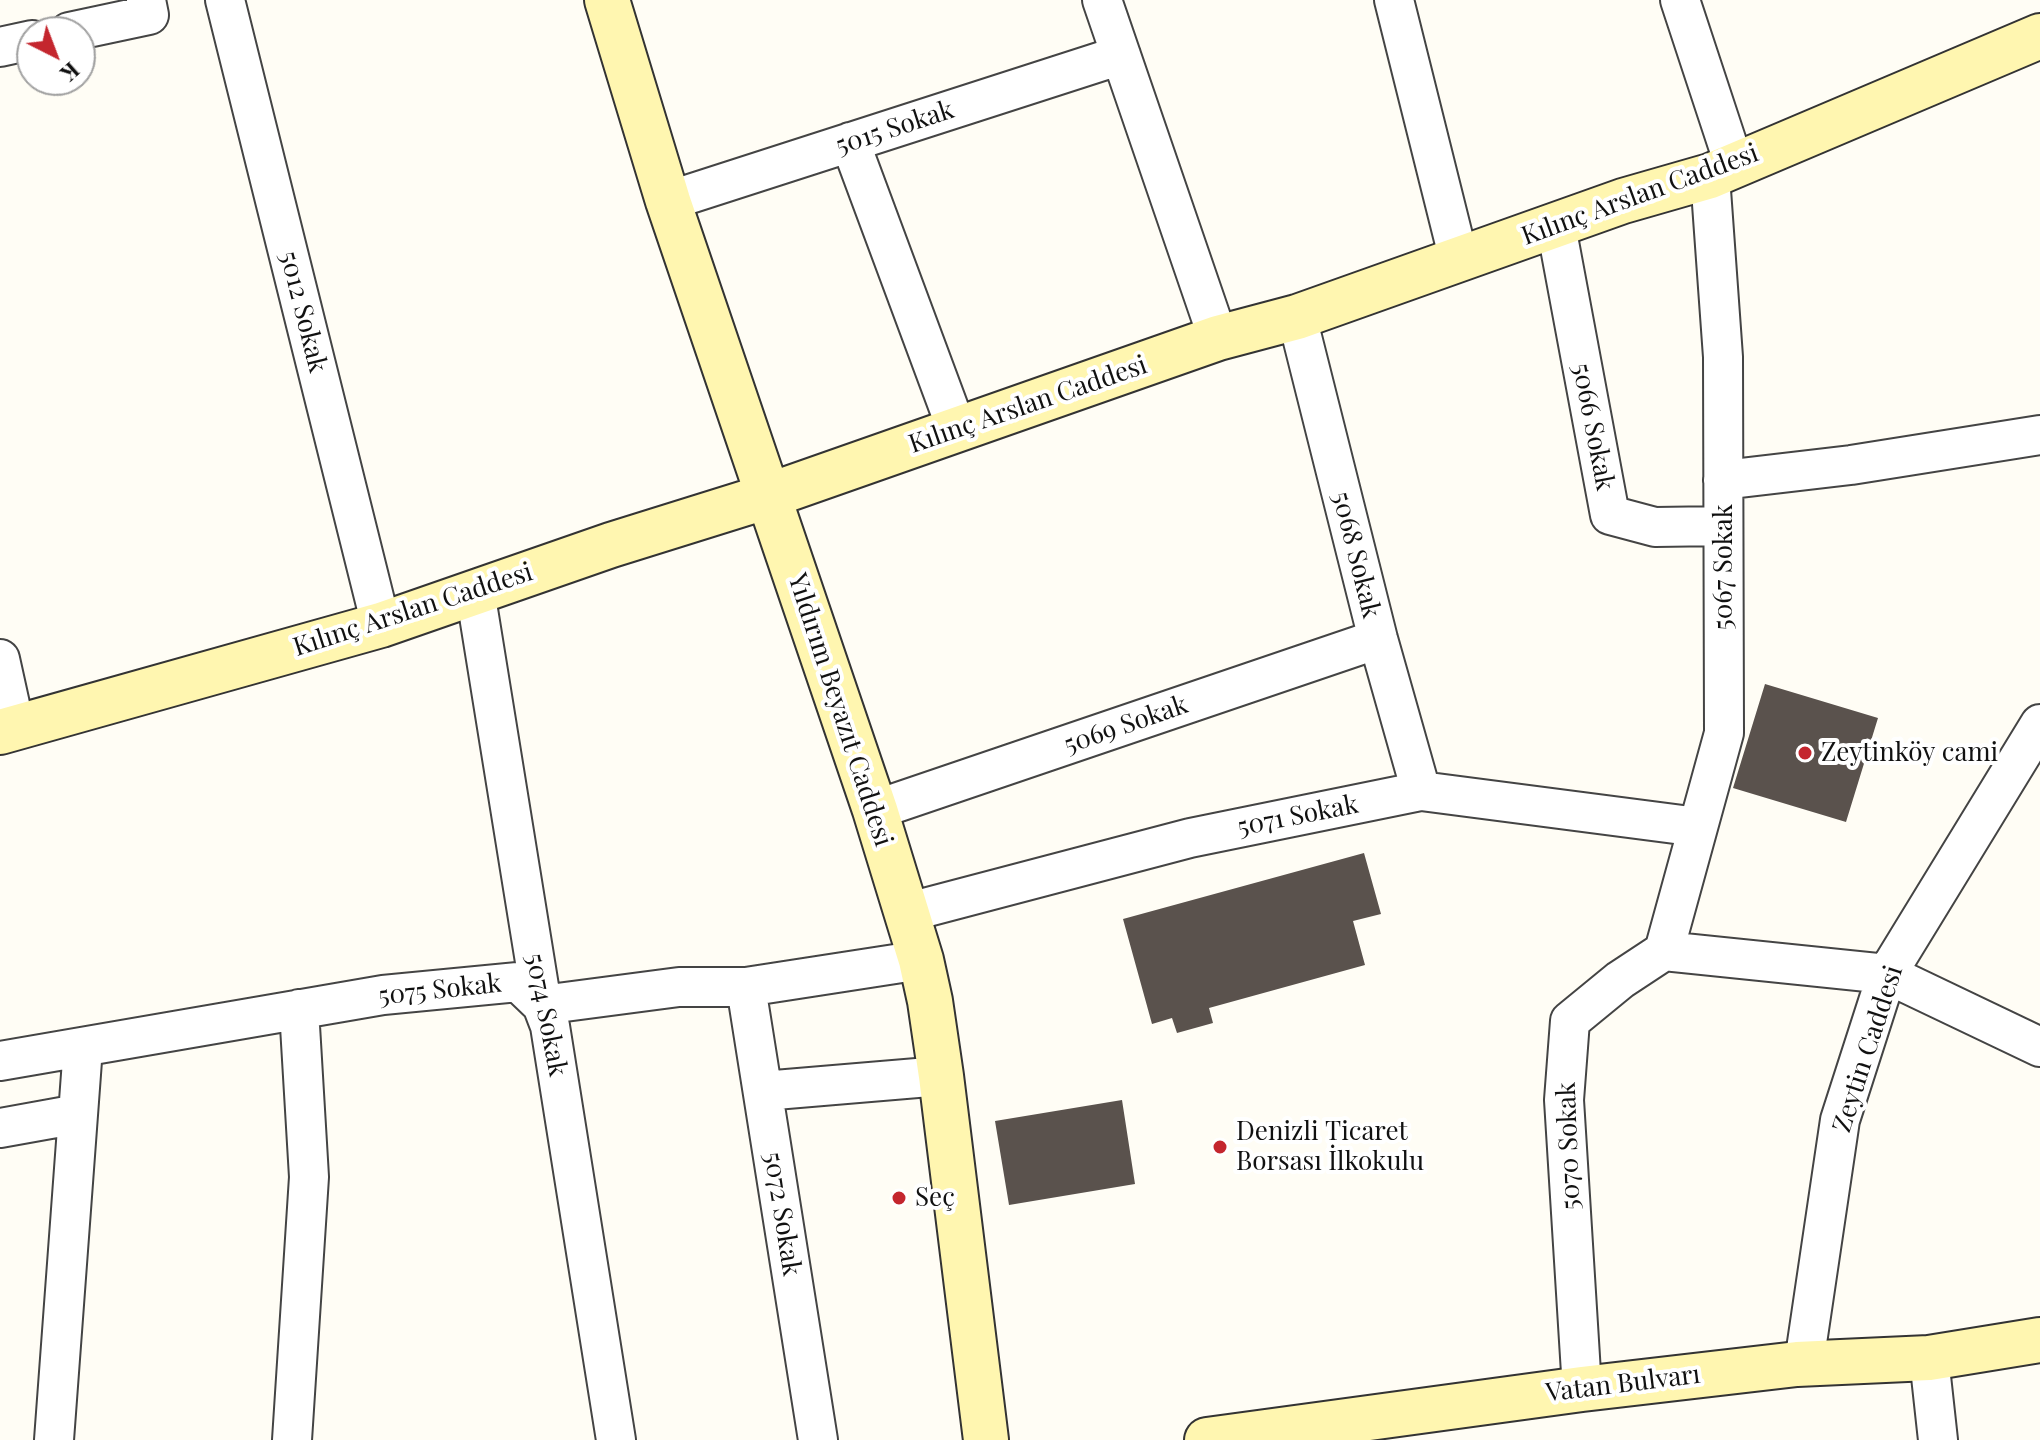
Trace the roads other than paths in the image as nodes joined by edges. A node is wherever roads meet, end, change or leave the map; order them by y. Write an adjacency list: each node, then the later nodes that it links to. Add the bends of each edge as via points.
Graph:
1 (225, 0): 23 (street, 5012 Sokak)
2 (607, 0): 12 (street, Yıldırım Beyazıt Caddesi)
3 (1102, 0): 9 (street)
4 (1394, 0): 14 (street)
5 (1680, 0): 11 (street, 5067 Sokak)
6 (147, 8): 7 (street)
7 (96, 24)
8 (2040, 36): 11 (street, Kılınç Arslan Caddesi)
9 (1121, 55): 10 (street, 5015 Sokak); 16 (street)
10 (850, 142): 12 (street, 5015 Sokak); 17 (street)
11 (1722, 170): 13 (street, Kılınç Arslan Caddesi); 19 (street, 5067 Sokak)
12 (668, 201): 20 (street, Yıldırım Beyazıt Caddesi)
13 (1556, 226): 14 (street, Kılınç Arslan Caddesi); 21 (street, 5066 Sokak, via 1610,515 1655,527)
14 (1459, 260): 15 (street, Kılınç Arslan Caddesi)
15 (1297, 317): 16 (street, Kılınç Arslan Caddesi); 24 (street, 5068 Sokak)
16 (1218, 338): 17 (street, Kılınç Arslan Caddesi)
17 (957, 430): 20 (street, Kılınç Arslan Caddesi)
18 (2040, 435): 19 (street)
19 (1723, 480): 21 (street, 5067 Sokak)
20 (768, 496): 22 (street, Kılınç Arslan Caddesi); 29 (street, Yıldırım Beyazıt Caddesi)
21 (1723, 526): 30 (street, 5067 Sokak, via 1724,733)
22 (475, 591): 23 (street, Kılınç Arslan Caddesi); 36 (street, 5074 Sokak)
23 (381, 625): 26 (street, Kılınç Arslan Caddesi)
24 (1378, 639): 28 (street, 5068 Sokak); 29 (street, 5069 Sokak)
25 (0, 659): 26 (street)
26 (8, 730)
27 (2034, 742): 34 (street, Zeytin Caddesi)
28 (1421, 791): 30 (street, 5071 Sokak); 31 (street, 5071 Sokak, via 1190,838)
29 (875, 810): 31 (street, Yıldırım Beyazıt Caddesi)
30 (1698, 827): 32 (street, 5067 Sokak)
31 (905, 913): 33 (street, Yıldırım Beyazıt Caddesi)
32 (1664, 951): 34 (street); 48 (street, 5070 Sokak, via 1570,1021 1564,1100)
33 (921, 960): 35 (street); 41 (street, Yıldırım Beyazıt Caddesi)
34 (1887, 974): 39 (street); 47 (street, Zeytin Caddesi, via 1840,1120)
35 (746, 987): 36 (street, via 679,987); 42 (street, 5072 Sokak)
36 (542, 1005): 37 (street, 5075 Sokak, via 518,982); 51 (street, 5074 Sokak, via 550,1026)
37 (299, 1009): 38 (street, 5075 Sokak); 50 (street, via 309,1177)
38 (83, 1047): 40 (street, 5075 Sokak); 43 (street)
39 (2040, 1047)
40 (0, 1061)
41 (941, 1076): 42 (street); 53 (street, Yıldırım Beyazıt Caddesi)
42 (763, 1091): 52 (street, 5072 Sokak)
43 (78, 1114): 44 (street); 49 (street)
44 (0, 1128)
45 (2040, 1340): 46 (street, Vatan Bulvarı)
46 (1929, 1358): 47 (street, Vatan Bulvarı); 55 (street)
47 (1804, 1363): 48 (street, Vatan Bulvarı)
48 (1582, 1389): 54 (street, Vatan Bulvarı)
49 (54, 1440)
50 (292, 1440)
51 (616, 1440)
52 (818, 1440)
53 (986, 1440)
54 (1207, 1440)
55 (1938, 1440)

